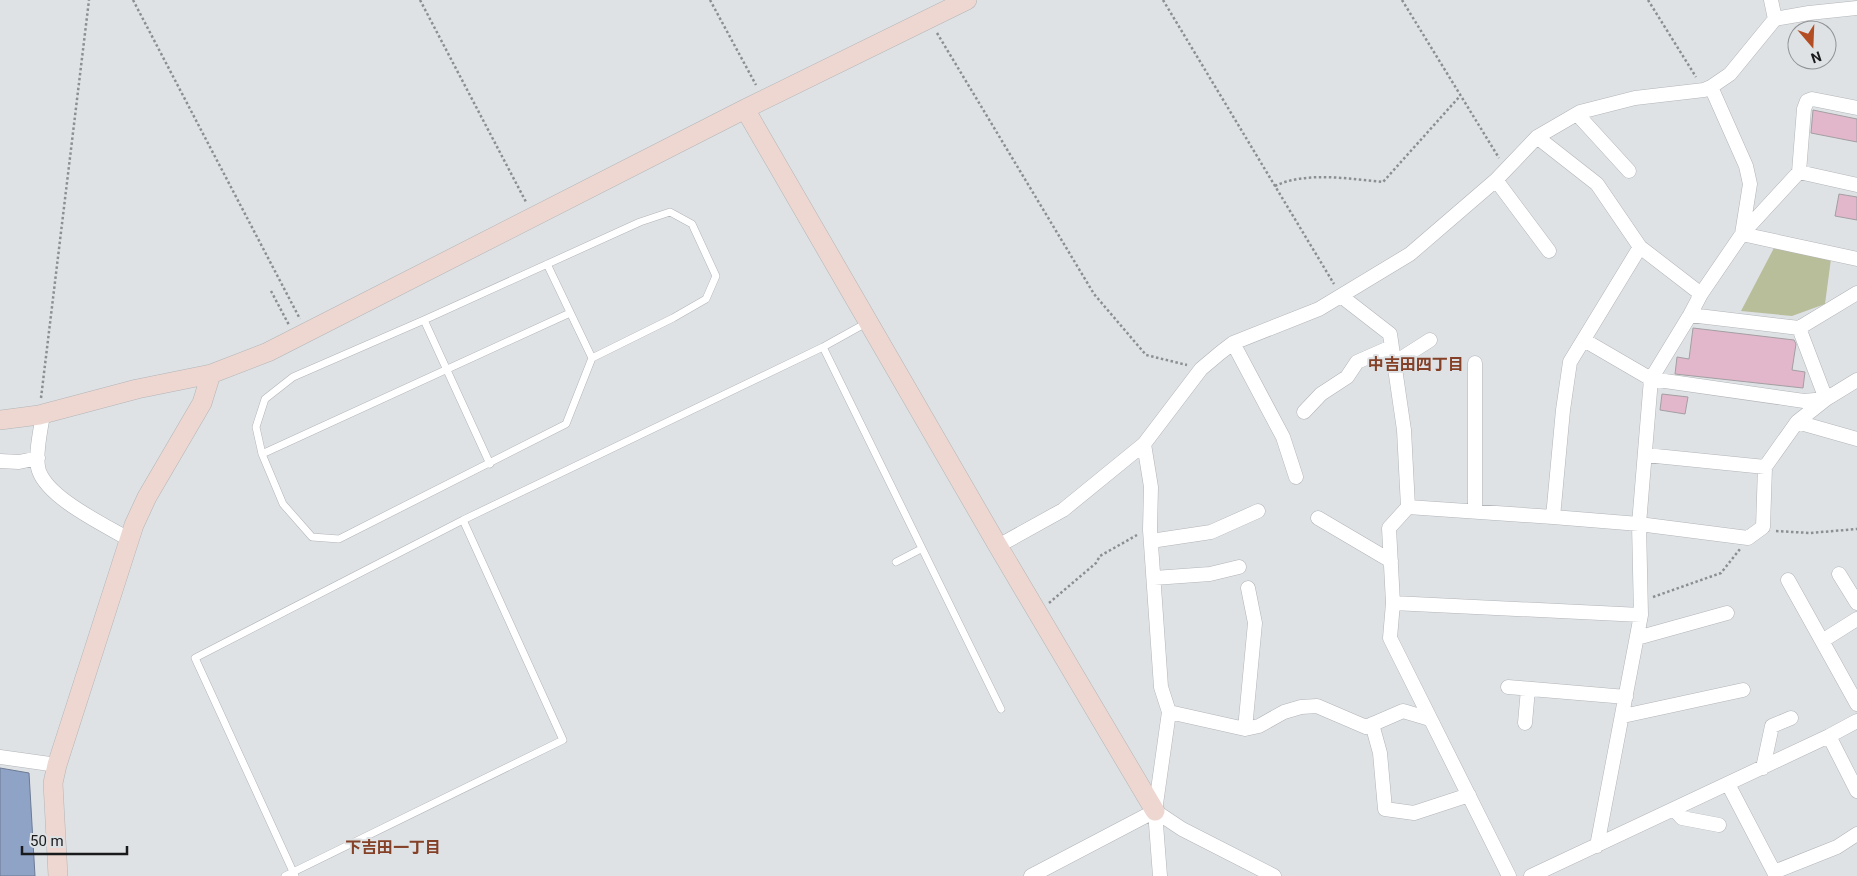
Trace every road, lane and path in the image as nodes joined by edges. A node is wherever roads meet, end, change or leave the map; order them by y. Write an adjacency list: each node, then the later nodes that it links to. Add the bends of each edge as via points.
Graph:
1 (89, 0): 57 (path)
2 (133, 0): 41 (path)
3 (420, 0): 26 (path)
4 (710, 0): 15 (path)
5 (967, 0): 11 (street)
6 (1164, 0): 25 (path)
7 (1402, 0): 14 (path)
8 (1648, 0): 13 (path)
9 (1771, 0): 12 (street)
10 (1857, 8): 12 (street)
11 (928, 19): 15 (street); 51 (path, via 1094,294 1146,354)
12 (1775, 19): 13 (street, via 1730,74)
13 (1707, 88): 18 (street, via 1635,98); 27 (street, via 1746,166 1750,184)
14 (1460, 96): 20 (path); 25 (path, via 1383,182 1326,177)
15 (764, 100): 17 (street)
16 (1857, 108): 22 (street, via 1807,100)
17 (745, 109): 26 (street); 39 (street)
18 (1577, 114): 19 (street); 21 (street)
19 (1537, 137): 20 (street); 28 (street, via 1597,184)
20 (1506, 170): 23 (street)
21 (1629, 171)
22 (1799, 172): 24 (street); 27 (street)
23 (1496, 180): 29 (street); 35 (street, via 1410,254)
24 (1857, 185)
25 (1275, 186): 35 (path)
26 (533, 217): 41 (street)
27 (1742, 234): 30 (street); 34 (street)
28 (1640, 247): 34 (street); 43 (street)
29 (1549, 251)
30 (1857, 259)
31 (548, 264): 36 (lane); 38 (lane); 47 (lane, via 640,222 670,212 692,224 716,276 706,299)
32 (271, 291): 41 (path)
33 (1857, 292): 40 (street)
34 (1701, 294): 37 (street)
35 (1341, 296): 44 (street, via 1319,309); 46 (street, via 1390,334)
36 (570, 313): 47 (lane); 50 (lane)
37 (1690, 315): 40 (street); 53 (street)
38 (424, 320): 50 (lane); 62 (lane, via 292,377 265,399 256,427)
39 (868, 322): 45 (lane); 80 (street)
40 (1799, 328): 55 (street)
41 (301, 334): 52 (street, via 268,352)
42 (1430, 340): 48 (street)
43 (1584, 340): 53 (street); 72 (street, via 1570,362)
44 (1234, 343): 51 (street); 68 (street, via 1283,437)
45 (823, 347): 74 (lane); 81 (lane)
46 (1391, 347): 48 (street); 56 (street, via 1357,362 1347,378 1321,394)
47 (592, 358): 66 (lane, via 566,424)
48 (1394, 363): 69 (street, via 1404,430)
49 (1475, 363): 71 (street)
50 (446, 369): 62 (lane); 66 (lane)
51 (1201, 369): 61 (street)
52 (211, 374): 57 (street); 79 (street, via 202,403 147,497)
53 (1652, 379): 55 (street, via 1804,400); 63 (street)
54 (1857, 380): 55 (street)
55 (1826, 399): 59 (street)
56 (1304, 412)
57 (41, 414): 58 (street); 64 (street)
58 (0, 420)
59 (1797, 422): 60 (street); 67 (street)
60 (1857, 439)
61 (1144, 444): 78 (street, via 1151,487); 80 (street, via 1063,510)
62 (262, 454): 66 (lane, via 283,504 312,537 339,539)
63 (1646, 455): 67 (street); 75 (street)
64 (38, 458): 65 (street); 79 (street, via 39,471 57,496)
65 (0, 461)
66 (490, 464)
67 (1765, 467): 77 (street, via 1763,527)
68 (1296, 477)
69 (1408, 507): 71 (street); 82 (street, via 1389,528)
70 (1258, 511): 78 (street, via 1211,532)
71 (1475, 512): 72 (street)
72 (1553, 517): 75 (street)
73 (1318, 518): 82 (street)
74 (463, 520): 123 (lane, via 195,658); 123 (lane, via 563,740)
75 (1639, 524): 77 (street); 91 (street)
76 (1857, 529): 77 (path)
77 (1753, 534): 91 (path, via 1721,574)
78 (1151, 537): 86 (street); 92 (path, via 1137,535 1100,556)
79 (130, 540): 113 (street)
80 (998, 546): 92 (street)
81 (921, 549): 83 (lane); 102 (lane)
82 (1391, 561): 89 (street)
83 (896, 562)
84 (1239, 567): 86 (street, via 1210,574)
85 (1839, 574): 90 (street)
86 (1154, 578): 103 (street, via 1161,687)
87 (1788, 580): 96 (street)
88 (1248, 588): 110 (street, via 1255,623)
89 (1394, 603): 91 (street); 106 (street, via 1390,638)
90 (1857, 603)
91 (1641, 608): 95 (street)
92 (1038, 613): 119 (street)
93 (1727, 613): 95 (street)
94 (1857, 619): 96 (street)
95 (1637, 638): 100 (street)
96 (1822, 640): 101 (street)
97 (1508, 687): 98 (street)
98 (1528, 689): 100 (street); 109 (street)
99 (1743, 690): 104 (street)
100 (1626, 697): 104 (street)
101 (1857, 704)
102 (1001, 709)
103 (1169, 712): 110 (street); 119 (street)
104 (1623, 716): 122 (street)
105 (1791, 718): 114 (street, via 1772,726)
106 (1430, 719): 108 (street, via 1403,711); 117 (street)
107 (1857, 721): 111 (street)
108 (1372, 724): 110 (street, via 1366,727 1317,706 1284,712 1259,726); 117 (street, via 1380,754 1383,813 1414,813)
109 (1525, 724)
110 (1245, 729)
111 (1829, 736): 114 (street); 116 (street)
112 (0, 757): 113 (street)
113 (57, 765): 124 (street, via 54,783)
114 (1763, 768): 115 (street)
115 (1728, 784): 118 (street); 121 (street, via 1774,872 1837,846)
116 (1857, 791)
117 (1469, 795): 129 (street)
118 (1674, 809): 120 (street, via 1682,818); 122 (street)
119 (1155, 811): 126 (street); 127 (street); 128 (street, via 1182,829)
120 (1719, 825)
121 (1857, 834)
122 (1597, 846): 130 (street)
123 (294, 874): 125 (lane)
124 (58, 876)
125 (284, 876)
126 (1030, 876)
127 (1160, 876)
128 (1274, 876)
129 (1510, 876)
130 (1531, 876)

